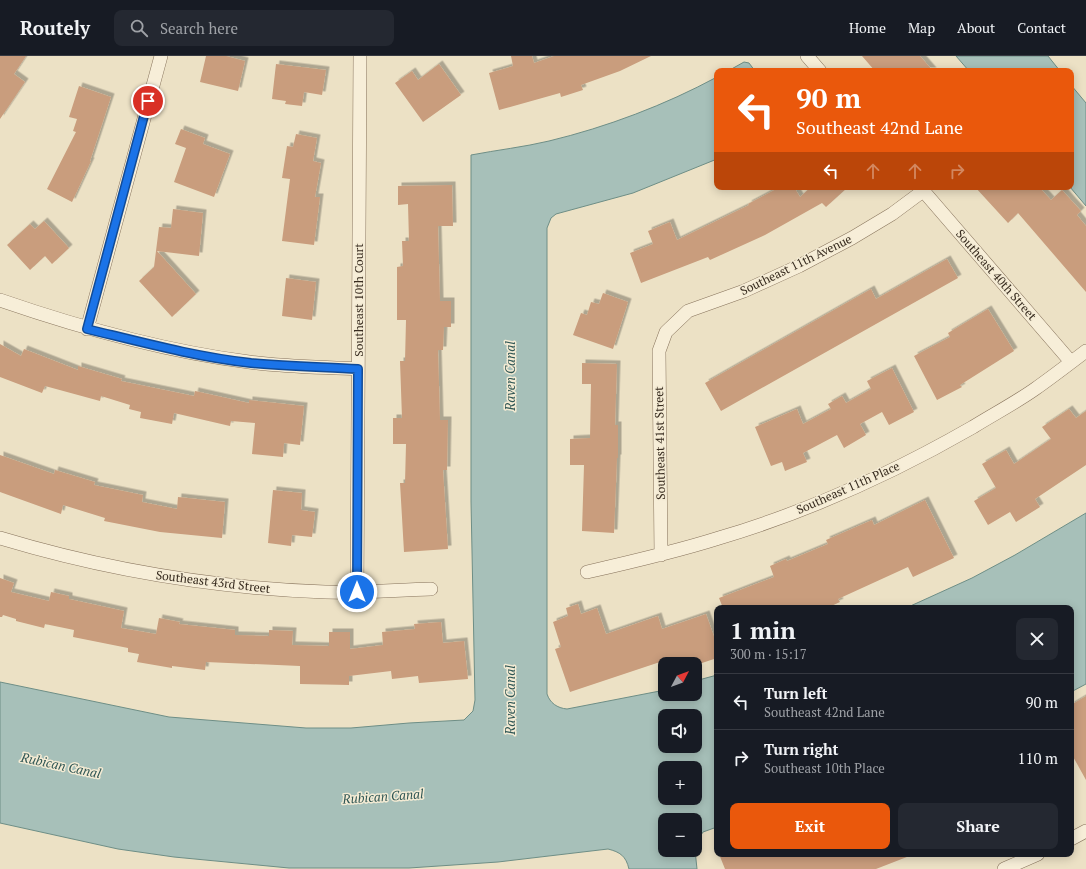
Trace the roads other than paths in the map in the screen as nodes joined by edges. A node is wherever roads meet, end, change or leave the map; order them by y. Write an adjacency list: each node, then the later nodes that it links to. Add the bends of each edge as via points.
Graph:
1 (161, 56): 8 (street)
2 (360, 56): 12 (street, Southeast 10th Court)
3 (807, 56): 4 (street)
4 (817, 68)
5 (921, 190): 9 (street, Southeast 11th Avenue, via 892,214 852,238 744,291 688,311)
6 (923, 190): 11 (street, Southeast 40th Street)
7 (0, 300): 8 (street)
8 (87, 329): 12 (street, via 152,345 252,363)
9 (666, 332): 14 (street, Southeast 41st Street, via 659,351)
10 (1086, 351): 11 (street, Southeast 11th Place)
11 (1071, 362): 14 (street, Southeast 11th Place, via 1006,407 890,471 778,518)
12 (358, 369): 17 (street, Southeast 10th Court)
13 (0, 538): 17 (street, Southeast 43rd Street, via 74,558 166,577 261,588)
14 (661, 555): 15 (street, Southeast 11th Place)
15 (587, 572)
16 (431, 589): 17 (street, Southeast 43rd Street)
17 (357, 592)
18 (1086, 831): 19 (street)
19 (1074, 837)
20 (1031, 857): 21 (street)
21 (1004, 869)

